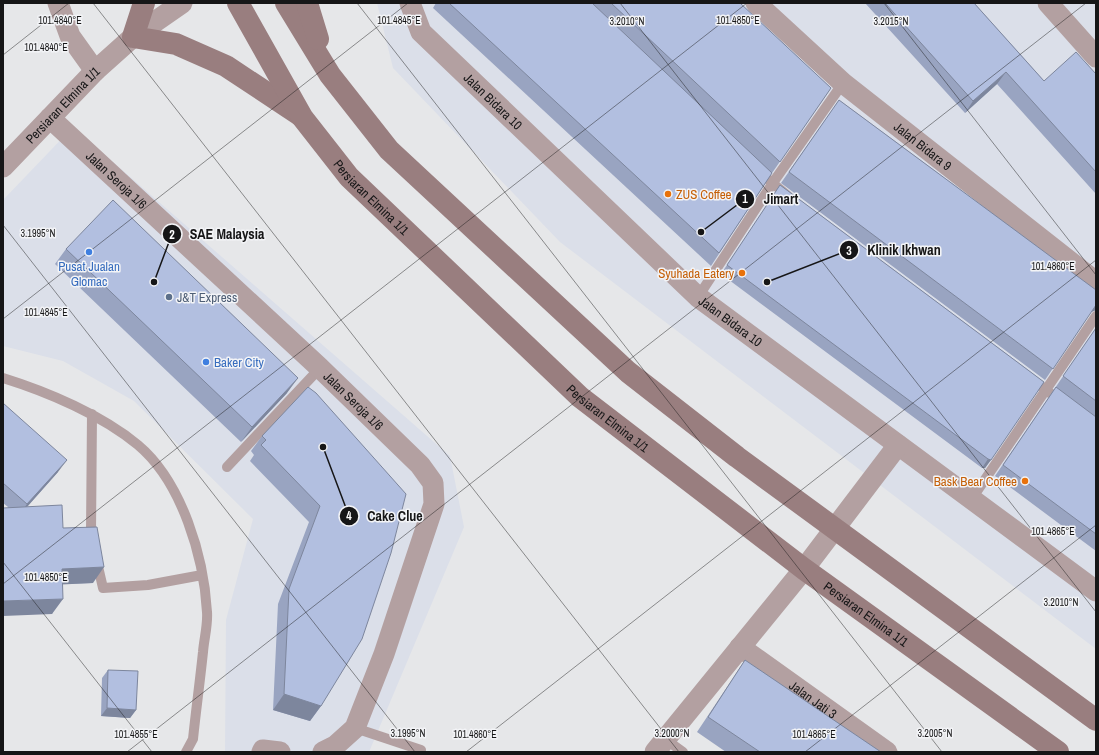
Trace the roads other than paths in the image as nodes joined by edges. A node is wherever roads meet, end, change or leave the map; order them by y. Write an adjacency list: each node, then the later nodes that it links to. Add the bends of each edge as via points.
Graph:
1 (58, 3): 12 (street, via 70,36)
2 (144, 3): 10 (main road)
3 (182, 3): 10 (street, Persiaran Elmina 1/1)
4 (238, 3): 15 (main road, Persiaran Elmina 1/1)
5 (286, 3): 13 (main road)
6 (307, 3): 13 (main road)
7 (410, 3): 22 (street, Jalan Bidara 10, via 421,32)
8 (756, 3): 14 (street, Jalan Bidara 9)
9 (1048, 3): 11 (street)
10 (133, 36): 12 (street, Persiaran Elmina 1/1); 15 (main road, via 176,44 226,66)
11 (1096, 57)
12 (95, 71): 16 (street, Persiaran Elmina 1/1)
13 (330, 74): 33 (main road, via 389,150 628,372)
14 (843, 83): 19 (lane); 21 (street, Jalan Bidara 9)
15 (302, 117): 34 (main road, Persiaran Elmina 1/1, via 349,177 580,397)
16 (50, 118): 18 (street, Persiaran Elmina 1/1); 24 (street, Jalan Seroja 1/6)
17 (748, 162): 19 (lane)
18 (3, 167)
19 (772, 184): 20 (lane); 22 (lane)
20 (797, 203)
21 (1096, 282)
22 (698, 297): 30 (street, Jalan Bidara 10)
23 (1096, 316): 27 (lane)
24 (320, 368): 31 (lane); 39 (street, Jalan Seroja 1/6, via 420,465 433,483 434,504 384,654)
25 (1020, 371): 27 (lane)
26 (3, 378): 29 (lane, via 36,388)
27 (1046, 390): 28 (lane); 32 (lane)
28 (1071, 408)
29 (92, 414): 35 (lane, via 139,445 168,479 189,524); 35 (lane, via 91,533 103,588)
30 (898, 445): 32 (street, Jalan Bidara 10); 33 (street)
31 (227, 467)
32 (971, 500): 36 (street, Jalan Bidara 10)
33 (834, 528): 34 (street); 38 (main road)
34 (804, 568): 37 (street); 48 (main road, Persiaran Elmina 1/1)
35 (202, 575): 42 (lane, via 207,614 193,739)
36 (1096, 591)
37 (740, 647): 40 (street); 47 (street, Jalan Jati 3)
38 (1096, 720)
39 (355, 728): 41 (lane); 45 (street, Jalan Seroja 1/6, via 335,746)
40 (660, 746): 46 (lane)
41 (421, 751)
42 (186, 752)
43 (262, 752): 44 (street)
44 (280, 752)
45 (323, 752)
46 (683, 752)
47 (886, 752)
48 (1058, 752)

